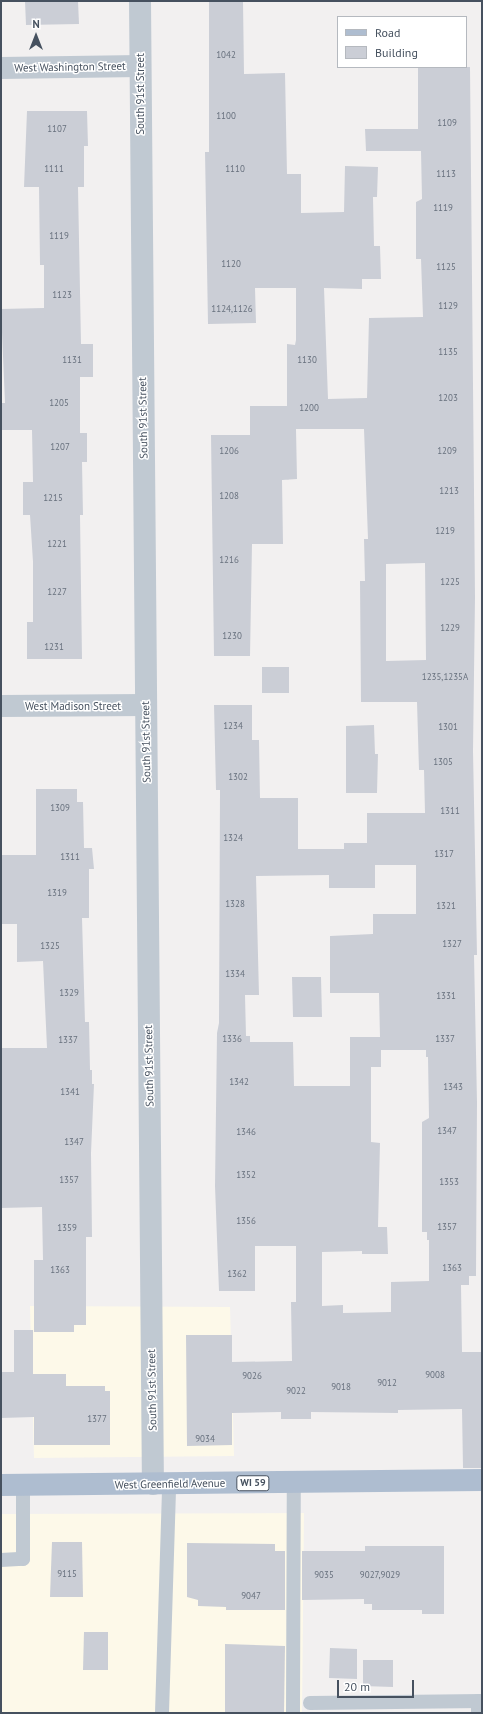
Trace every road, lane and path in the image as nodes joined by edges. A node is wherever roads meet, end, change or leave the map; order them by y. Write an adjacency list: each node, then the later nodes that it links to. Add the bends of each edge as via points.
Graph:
1 (140, 1): 2 (street, South 91st Street)
2 (140, 66): 3 (street, West Washington Street); 4 (street, South 91st Street)
3 (1, 68)
4 (146, 705): 5 (street, West Madison Street); 8 (street, South 91st Street)
5 (1, 706)
6 (482, 1480): 7 (main road, West Greenfield Avenue / WI 59)
7 (294, 1482): 8 (main road, West Greenfield Avenue / WI 59); 15 (lane)
8 (161, 1484): 10 (main road, West Greenfield Avenue / WI 59); 14 (lane)
9 (1, 1485): 10 (main road, West Greenfield Avenue / WI 59)
10 (24, 1486): 11 (lane, via 24,1559)
11 (1, 1560)
12 (310, 1703): 13 (lane)
13 (479, 1705)
14 (162, 1713)
15 (293, 1713)

